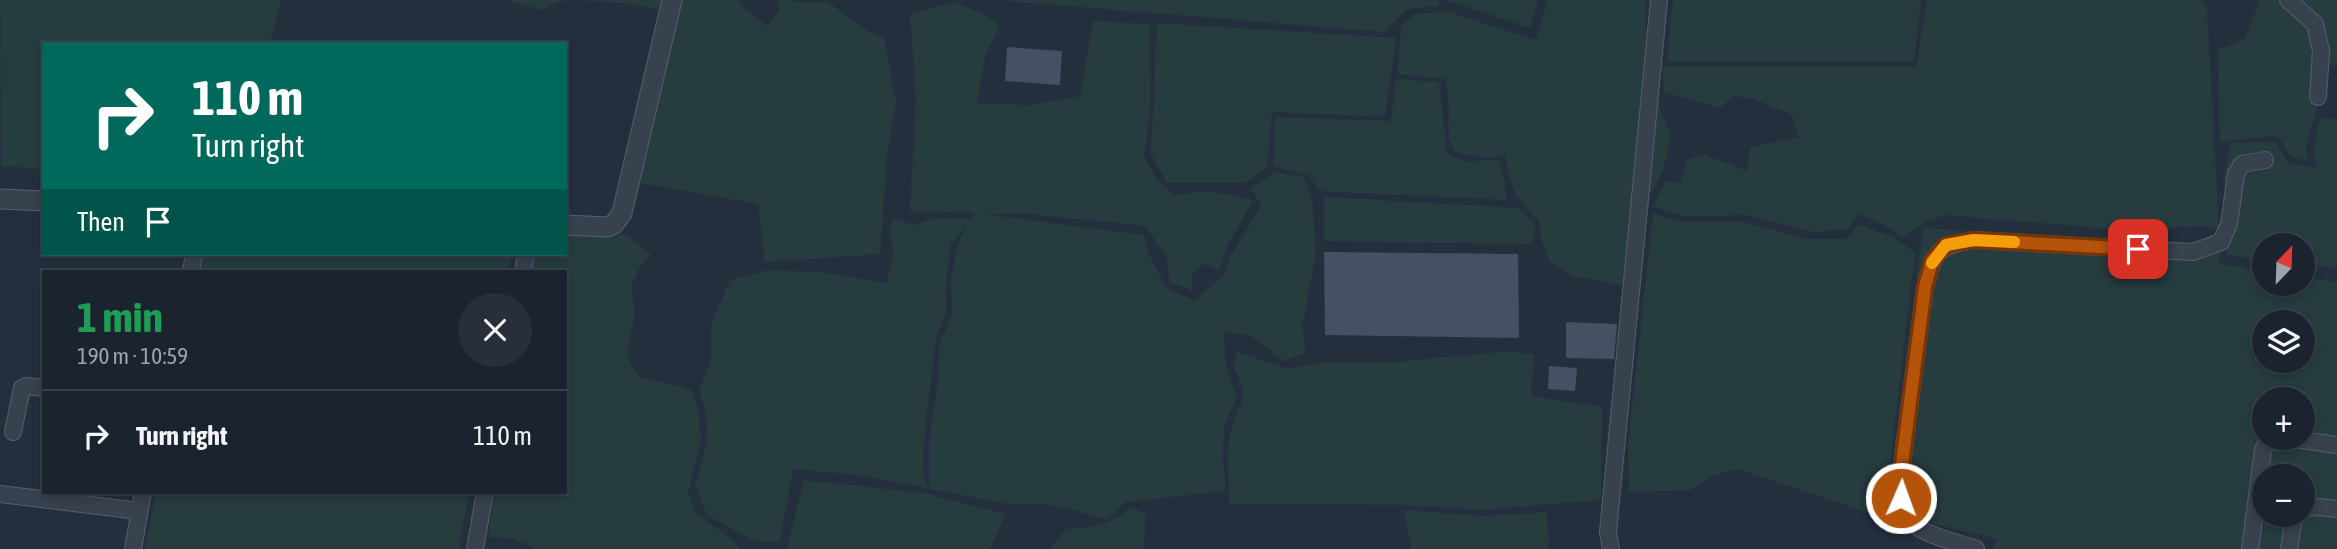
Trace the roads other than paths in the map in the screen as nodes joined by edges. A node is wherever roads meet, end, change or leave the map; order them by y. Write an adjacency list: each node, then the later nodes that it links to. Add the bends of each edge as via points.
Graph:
1 (672, 0): 8 (street, via 622,213 608,228)
2 (1659, 0): 23 (street, via 1608,532)
3 (2288, 0): 4 (street, via 2315,24 2321,51)
4 (2318, 97)
5 (2265, 160): 24 (street, via 2242,164 2236,174 2229,224 2221,242 2193,252 1974,240 1946,245 1932,261 1925,287 1901,498 1904,513 1914,525)
6 (0, 199): 7 (street)
7 (42, 201)
8 (567, 225)
9 (42, 388): 10 (street, via 22,388)
10 (13, 432)
11 (2315, 441): 12 (street)
12 (2337, 444)
13 (2263, 450): 25 (street)
14 (0, 494): 19 (street)
15 (143, 494): 19 (street)
16 (485, 494): 22 (street)
17 (2315, 507): 18 (street)
18 (2337, 509)
19 (139, 511): 21 (street)
20 (2293, 527): 26 (street)
21 (133, 549)
22 (475, 549)
23 (1611, 549)
24 (1976, 549)
25 (2250, 549)
26 (2290, 549)

